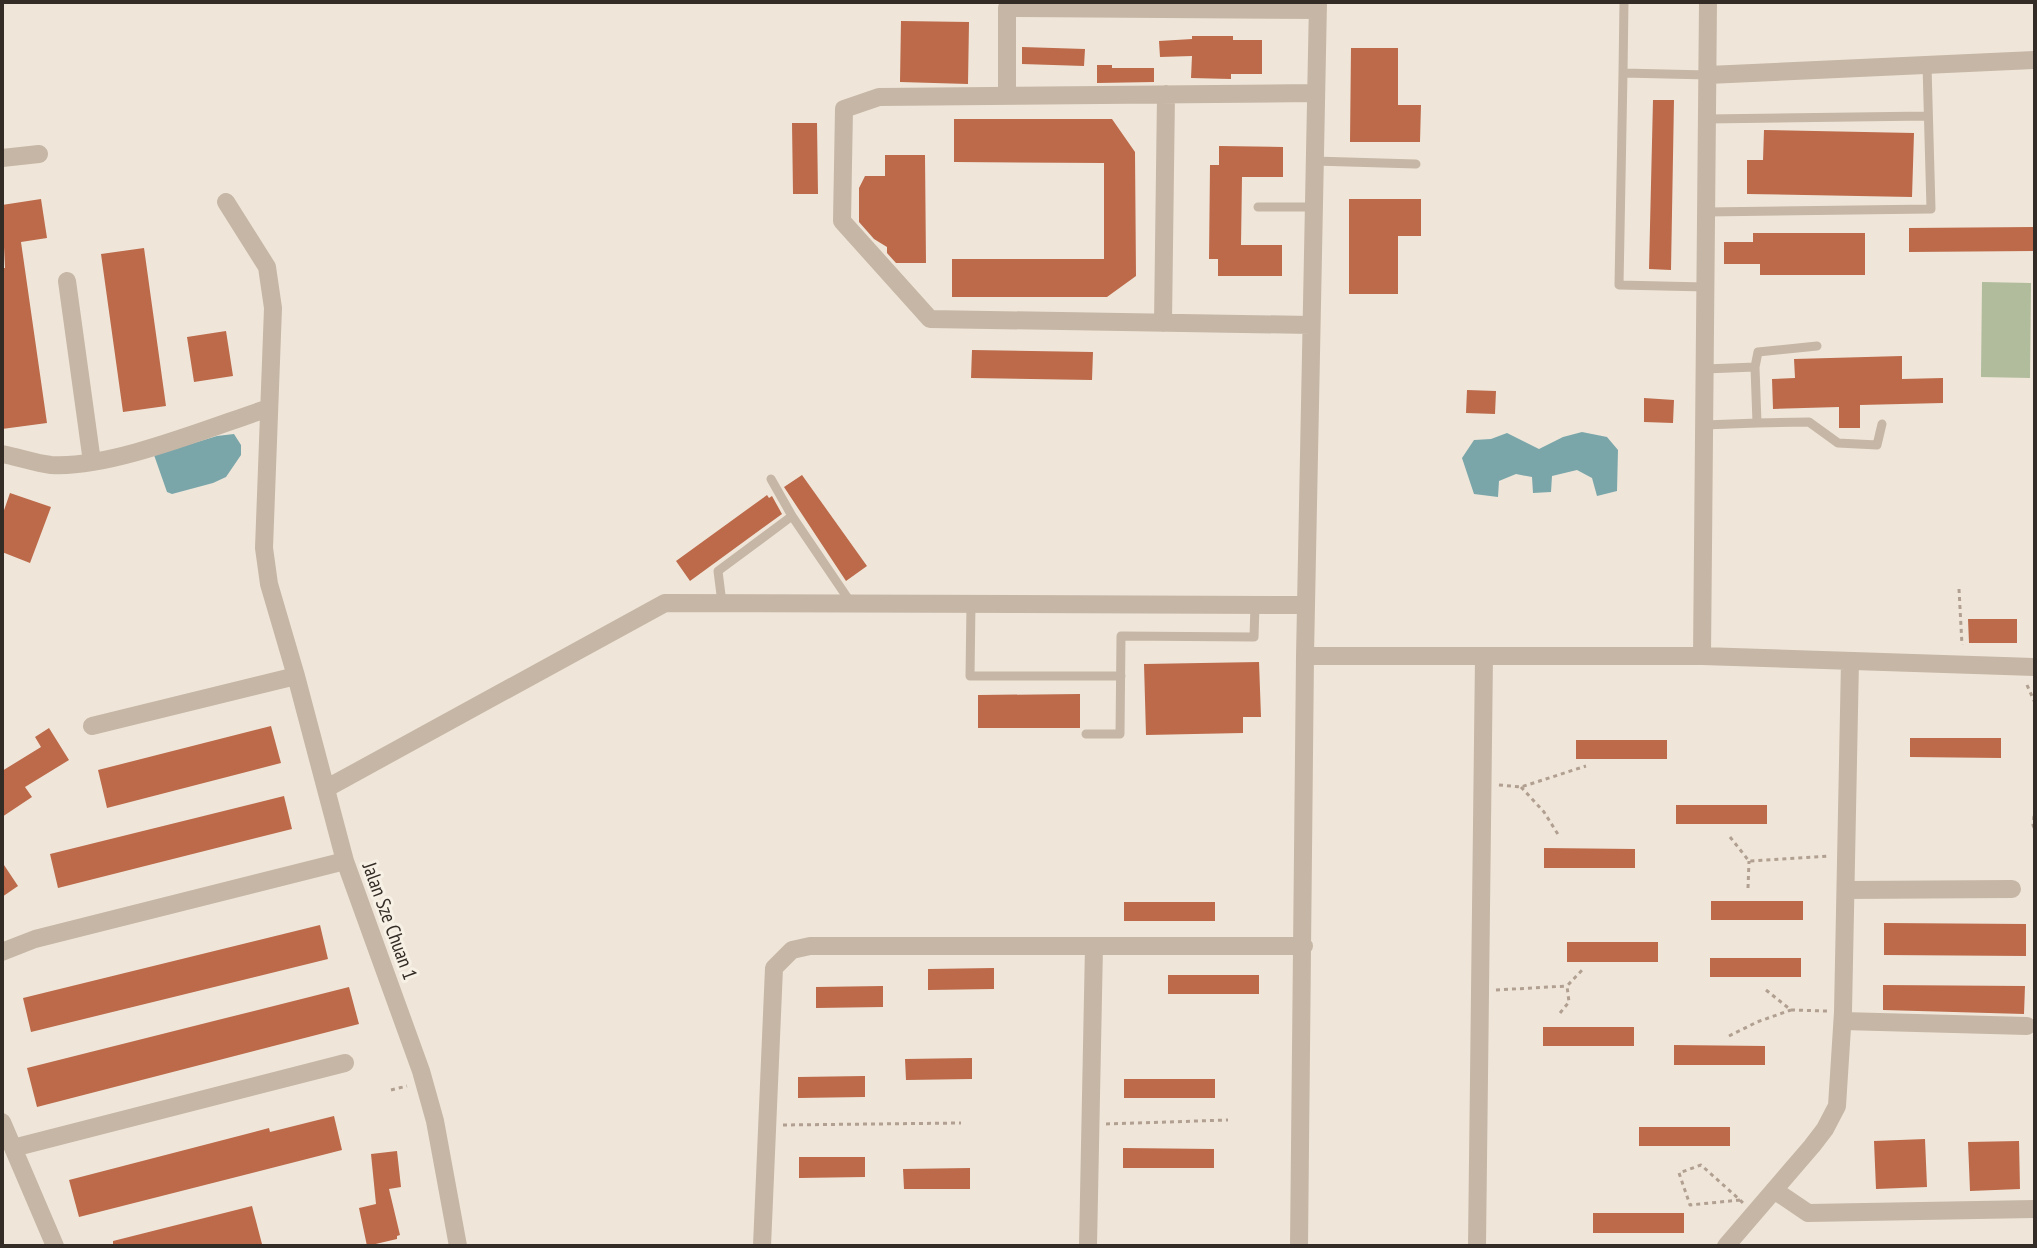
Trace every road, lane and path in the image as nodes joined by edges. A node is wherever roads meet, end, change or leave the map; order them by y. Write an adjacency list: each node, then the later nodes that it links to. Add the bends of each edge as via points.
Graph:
1 (1624, 2): 6 (lane)
2 (1708, 2): 7 (street)
3 (1318, 6): 8 (street); 10 (street, via 1007,8)
4 (2035, 60): 5 (street)
5 (1927, 65): 7 (street); 11 (lane)
6 (1623, 73): 7 (lane); 22 (lane, via 1619,285)
7 (1708, 75): 12 (street)
8 (1315, 93): 9 (street); 15 (street)
9 (1166, 94): 10 (street); 23 (street)
10 (1007, 96): 23 (street, via 879,97 844,109 842,221 930,319)
11 (1928, 116): 12 (lane); 20 (lane, via 1931,209)
12 (1707, 119): 20 (street)
13 (39, 154): 14 (street)
14 (2, 158)
15 (1314, 161): 16 (lane); 19 (street)
16 (1416, 164)
17 (226, 202): 28 (street, via 267,267 273,308)
18 (1258, 207): 19 (lane)
19 (1313, 207): 24 (street)
20 (1706, 212): 22 (street)
21 (67, 281): 33 (street)
22 (1706, 287): 27 (street)
23 (1163, 323): 24 (street)
24 (1311, 325): 41 (street)
25 (1817, 346): 26 (lane, via 1758,352)
26 (1755, 367): 27 (lane); 29 (lane)
27 (1705, 369): 31 (street)
28 (269, 408): 33 (street); 48 (street, via 264,548)
29 (1757, 423): 30 (lane, via 1809,422 1838,443 1877,445); 31 (lane)
30 (1882, 424)
31 (1704, 425): 44 (street)
32 (2, 454): 33 (street, via 51,465)
33 (92, 462)
34 (771, 479): 35 (lane)
35 (792, 516): 37 (lane, via 718,571); 38 (lane)
36 (1959, 589): 46 (path)
37 (722, 603): 38 (street); 55 (street, via 665,603)
38 (852, 604): 39 (street)
39 (971, 604): 40 (street); 49 (lane, via 970,676)
40 (1255, 605): 41 (street); 49 (lane, via 1254,637 1121,636)
41 (1306, 605): 42 (street)
42 (1305, 656): 43 (street); 67 (street)
43 (1484, 656): 44 (street); 53 (street)
44 (1702, 656): 45 (street)
45 (1850, 661): 46 (street); 60 (street)
46 (1963, 665): 47 (street)
47 (2035, 667)
48 (296, 676): 50 (street); 55 (street)
49 (1121, 676): 51 (lane, via 1120,734)
50 (92, 726)
51 (1086, 734)
52 (1586, 766): 54 (path)
53 (1483, 783): 54 (path); 72 (street)
54 (1521, 787): 58 (path)
55 (327, 788): 61 (street)
56 (2035, 808): 57 (path)
57 (2035, 830)
58 (1559, 836)
59 (1730, 837): 62 (path)
60 (1846, 855): 62 (path); 65 (street)
61 (345, 861): 68 (street, Jalan Sze Chuan 1, via 35,939); 90 (street, Jalan Sze Chuan 1, via 421,1071)
62 (1749, 861): 63 (path)
63 (1748, 888)
64 (2012, 889): 65 (street)
65 (1846, 890): 75 (street)
66 (1094, 946): 67 (street); 82 (street, via 792,950 774,968); 83 (street)
67 (1304, 946): 93 (street)
68 (2, 952)
69 (1584, 968): 70 (path)
70 (1567, 986): 72 (path); 74 (path, via 1569,1002)
71 (1766, 990): 73 (path)
72 (1480, 991): 94 (street)
73 (1791, 1010): 75 (path); 77 (path)
74 (1560, 1013)
75 (1843, 1016): 76 (street); 85 (street, via 1837,1106 1825,1129)
76 (2027, 1026)
77 (1729, 1036)
78 (345, 1063): 84 (street)
79 (1228, 1120): 83 (path)
80 (2, 1122): 84 (street)
81 (961, 1123): 82 (path)
82 (767, 1125): 91 (street)
83 (1090, 1125): 92 (street)
84 (13, 1148): 89 (street)
85 (1774, 1190): 87 (street, via 1808,1213); 88 (street)
86 (1740, 1200): 86 (path, via 1701,1165 1679,1173 1690,1205); 88 (path)
87 (2035, 1209)
88 (1754, 1213): 95 (street)
89 (55, 1246)
90 (458, 1246)
91 (762, 1246)
92 (1088, 1246)
93 (1299, 1246)
94 (1477, 1246)
95 (1726, 1246)

